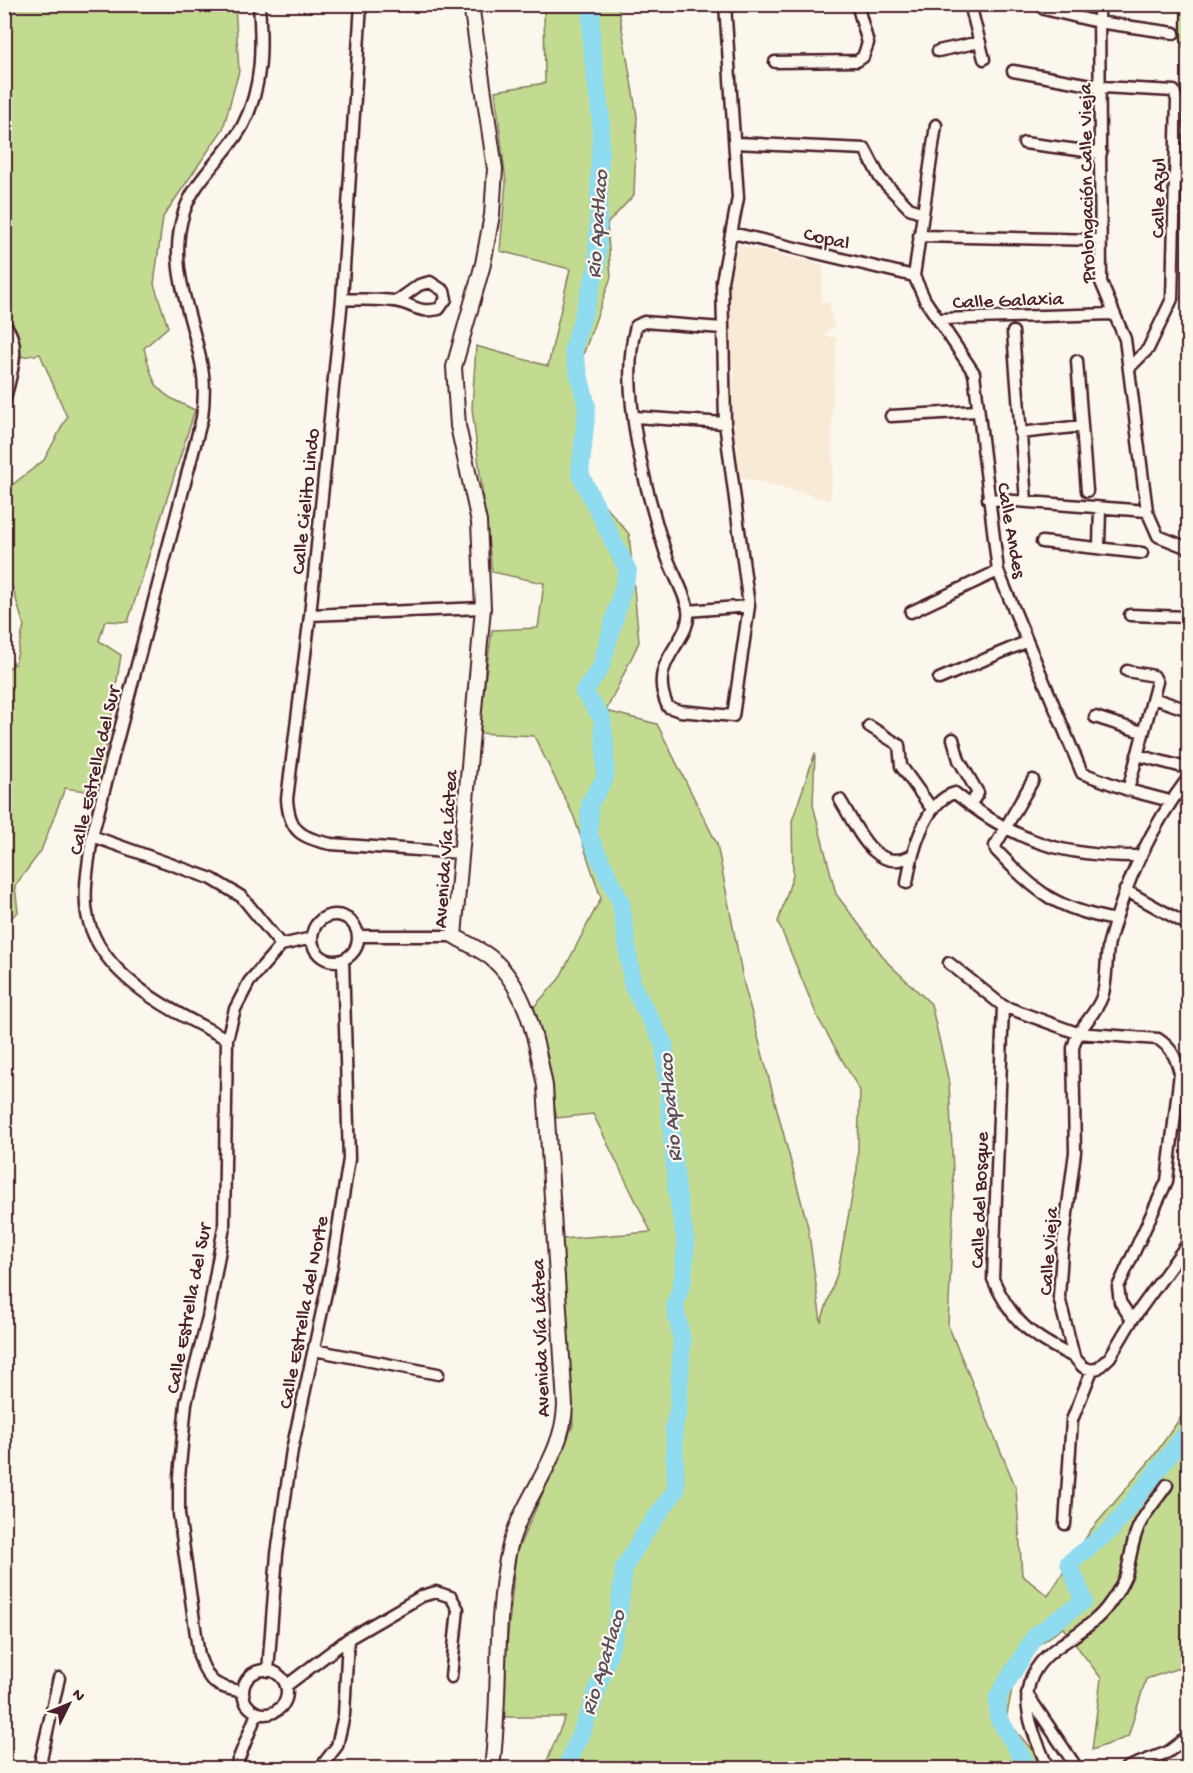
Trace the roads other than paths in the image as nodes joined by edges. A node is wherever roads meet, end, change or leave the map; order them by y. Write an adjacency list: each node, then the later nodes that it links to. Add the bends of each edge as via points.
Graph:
1 (260, 4): 78 (street, Calle Estrella del Sur, via 260,77 243,125 184,211 176,265 202,369 202,418)
2 (361, 4): 26 (street, Calle Cielito Lindo)
3 (471, 4): 53 (street, Avenida Vía Láctea, via 495,169 483,264 454,366 458,426 479,522)
4 (725, 4): 18 (street)
5 (857, 4): 14 (street, via 868,43 863,57 857,61)
6 (970, 4): 11 (street)
7 (1099, 4): 9 (street, Prolongación Calle Vieja)
8 (1044, 9): 9 (street)
9 (1098, 22): 10 (street); 16 (street, Prolongación Calle Vieja)
10 (1174, 33)
11 (980, 42): 12 (street); 13 (street)
12 (938, 51)
13 (984, 59)
14 (776, 62)
15 (1013, 71): 16 (street, Calle Azul)
16 (1102, 87): 20 (street, Prolongación Calle Vieja); 34 (street, Calle Azul, via 1168,89 1174,91 1177,100 1172,299 1148,349)
17 (936, 124): 21 (street)
18 (735, 143): 21 (street, via 865,149 880,178 909,208); 22 (street, via 738,198)
19 (1024, 143): 20 (street)
20 (1101, 153): 24 (street, Prolongación Calle Vieja)
21 (923, 213): 23 (street)
22 (732, 233): 25 (street, Copal); 31 (street, via 722,280)
23 (919, 236): 24 (street); 25 (street)
24 (1100, 240): 28 (street, Prolongación Calle Vieja, via 1101,282)
25 (914, 276): 29 (street, Calle Andes, via 925,300)
26 (342, 298): 27 (street); 56 (street, Calle Cielito Lindo)
27 (397, 301)
28 (1113, 314): 29 (street, Calle Galaxia); 34 (street, Prolongación Calle Vieja, via 1125,339)
29 (940, 319): 36 (street, Calle Andes, via 976,377)
30 (4, 324): 35 (street, via 13,336 15,348)
31 (722, 328): 38 (street, via 644,322 636,326 632,339); 39 (street)
32 (1013, 332): 41 (street)
33 (1077, 361): 40 (street)
34 (1130, 367): 46 (street, Prolongación Calle Vieja)
35 (4, 404)
36 (977, 411): 37 (street); 43 (street, Calle Andes)
37 (891, 416)
38 (635, 417): 39 (street); 54 (street, via 653,515)
39 (725, 423): 52 (street)
40 (1083, 426): 41 (street); 42 (street)
41 (1020, 433): 44 (street)
42 (1087, 491)
43 (988, 499): 44 (street); 51 (street, Calle Andes)
44 (1026, 501): 45 (street)
45 (1100, 509): 46 (street); 48 (street)
46 (1147, 512): 49 (street, Prolongación Calle Vieja, via 1158,536)
47 (1042, 542): 48 (street)
48 (1099, 546): 50 (street)
49 (1188, 548)
50 (1142, 553)
51 (998, 572): 55 (street); 59 (street, Calle Andes)
52 (749, 606): 54 (street); 54 (street, via 733,716 680,711 668,707 662,694 663,668 684,628)
53 (483, 608): 56 (street); 79 (street, Avenida Vía Láctea)
54 (688, 611)
55 (911, 612)
56 (310, 615): 79 (street, Calle Cielito Lindo, via 286,799 288,818 310,840)
57 (1130, 615): 58 (street)
58 (1188, 617)
59 (1026, 642): 61 (street); 72 (street, Calle Andes, via 1082,773)
60 (1127, 671): 62 (street, via 1156,679)
61 (939, 679)
62 (1153, 698): 63 (street); 66 (street)
63 (1188, 710)
64 (1095, 717): 66 (street)
65 (869, 726): 76 (street, via 899,745 901,766)
66 (1142, 732): 68 (street)
67 (953, 739): 75 (street, via 959,760 978,793)
68 (1137, 755): 69 (street); 72 (street)
69 (1179, 766)
70 (1188, 778): 74 (street)
71 (1033, 780): 77 (street)
72 (1128, 790): 74 (street, Calle Andes)
73 (840, 800): 80 (street, via 871,850 886,860)
74 (1170, 801): 81 (street)
75 (970, 805): 76 (street, via 955,793); 77 (street)
76 (932, 809): 80 (street)
77 (1006, 828): 81 (street, via 1040,844 1087,854); 84 (street, via 995,848 1023,878 1077,913)
78 (92, 836): 89 (street, via 212,879 242,897); 94 (street, Calle Estrella del Sur, via 88,919 102,948 123,975 172,1010)
79 (461, 853): 87 (street, Avenida Vía Láctea)
80 (911, 856): 82 (street)
81 (1140, 856): 83 (street)
82 (907, 883)
83 (1125, 890): 84 (street); 85 (street)
84 (1115, 920): 93 (street, via 1106,954 1102,997)
85 (1188, 925)
86 (359, 936): 87 (street); 88 (street, via 346,917 330,915 317,923); 90 (street, via 355,951)
87 (454, 936): 115 (street, Avenida Vía Láctea, via 491,958 506,974 524,1003 536,1040 545,1086 565,1405 561,1430 508,1553 501,1598)
88 (312, 938): 89 (street); 90 (street, via 322,957 336,962)
89 (281, 945): 94 (street, via 249,982 235,1009)
90 (344, 960): 97 (street, Calle Estrella del Norte, via 349,1159)
91 (949, 963): 92 (street)
92 (1003, 1006): 93 (street); 98 (street, Calle del Bosque, via 993,1280 1005,1307 1020,1325)
93 (1077, 1033): 96 (street, via 1158,1039 1169,1046 1180,1073 1167,1181 1118,1287 1120,1302); 98 (street, Calle Vieja, via 1072,1053 1075,1152 1059,1297)
94 (227, 1039): 108 (street, Calle Estrella del Sur, via 224,1227 208,1317 186,1403 179,1514 205,1674 216,1686)
95 (1188, 1243): 96 (street)
96 (1132, 1320): 99 (street, via 1110,1357)
97 (314, 1350): 100 (street); 104 (street, Calle Estrella del Norte, via 292,1450 277,1554)
98 (1074, 1357): 99 (street)
99 (1092, 1370): 102 (street, via 1072,1420)
100 (438, 1374)
101 (1167, 1485): 109 (street, via 1140,1524 1125,1577 1109,1605 1094,1622 1040,1663)
102 (1065, 1524)
103 (348, 1639): 105 (street, via 422,1596 436,1592 451,1597 459,1609); 107 (street); 114 (street, via 344,1715 337,1746)
104 (268, 1671): 107 (street, via 279,1676); 108 (street, via 253,1674)
105 (451, 1677)
106 (59, 1678): 112 (street)
107 (286, 1686): 110 (street, via 286,1700 277,1711)
108 (243, 1692): 110 (street, via 246,1705)
109 (1026, 1693): 116 (street, via 1028,1721); 117 (street)
110 (257, 1713): 113 (street)
111 (1188, 1737): 118 (street, via 1168,1752)
112 (39, 1768)
113 (235, 1768)
114 (320, 1768)
115 (492, 1768)
116 (1048, 1768)
117 (1077, 1768)
118 (1127, 1768)

